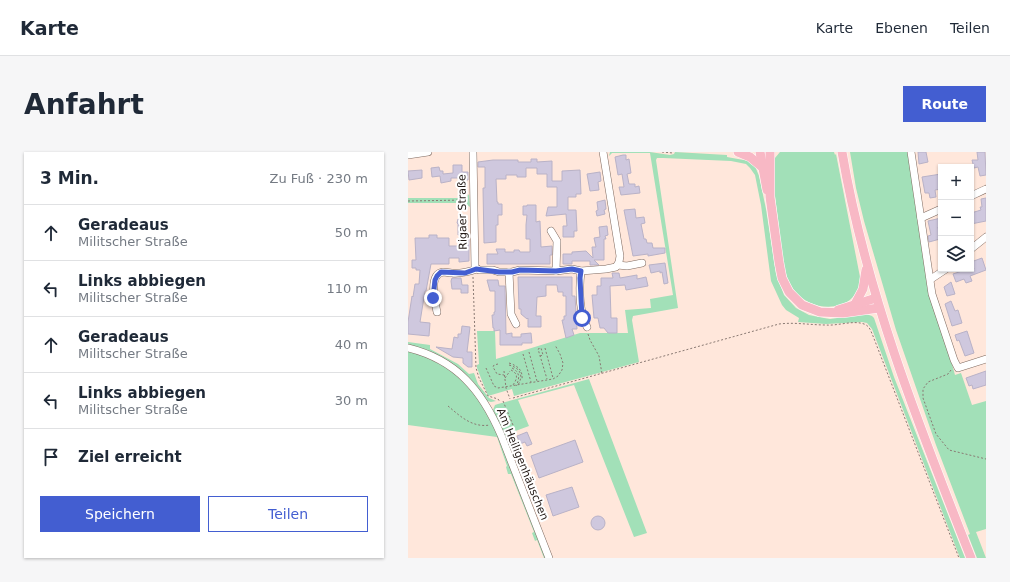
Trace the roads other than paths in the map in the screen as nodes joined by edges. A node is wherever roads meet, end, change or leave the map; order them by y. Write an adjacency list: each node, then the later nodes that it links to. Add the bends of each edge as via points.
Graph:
1 (428, 152): 9 (street)
2 (473, 152): 22 (street, Rigaer Straße, via 474,262)
3 (603, 152): 20 (street, via 620,256)
4 (738, 152): 10 (main road)
5 (760, 152): 10 (main road)
6 (770, 152): 13 (main road)
7 (911, 152): 15 (street)
8 (842, 153): 21 (main road)
9 (408, 155)
10 (762, 167): 13 (main road)
11 (986, 189): 12 (street)
12 (974, 195)
13 (770, 197): 32 (main road, via 779,262 786,287 795,299 807,308 820,312)
14 (938, 210): 15 (street)
15 (921, 218): 27 (street)
16 (551, 231): 23 (street, via 557,241)
17 (986, 237): 18 (street)
18 (974, 247)
19 (642, 263): 20 (street)
20 (618, 265): 24 (street, via 611,269)
21 (867, 265): 28 (main road); 29 (main road, via 863,290)
22 (478, 269): 25 (street); 31 (street, via 465,273 441,272 437,276 433,294)
23 (556, 271): 24 (street); 25 (street)
24 (581, 271): 34 (street, via 582,318)
25 (510, 272): 33 (street, via 511,314)
26 (942, 272): 27 (street)
27 (931, 280): 36 (street, via 932,294 957,366)
28 (876, 298): 29 (main road); 30 (main road)
29 (855, 304): 32 (main road)
30 (879, 308): 32 (main road); 38 (main road)
31 (437, 312)
32 (834, 312)
33 (516, 324)
34 (587, 327)
35 (408, 348): 37 (street, Am Heiligenhäuschen, via 439,359 471,384 479,394 496,423)
36 (986, 359)
37 (549, 558)
38 (971, 558)

